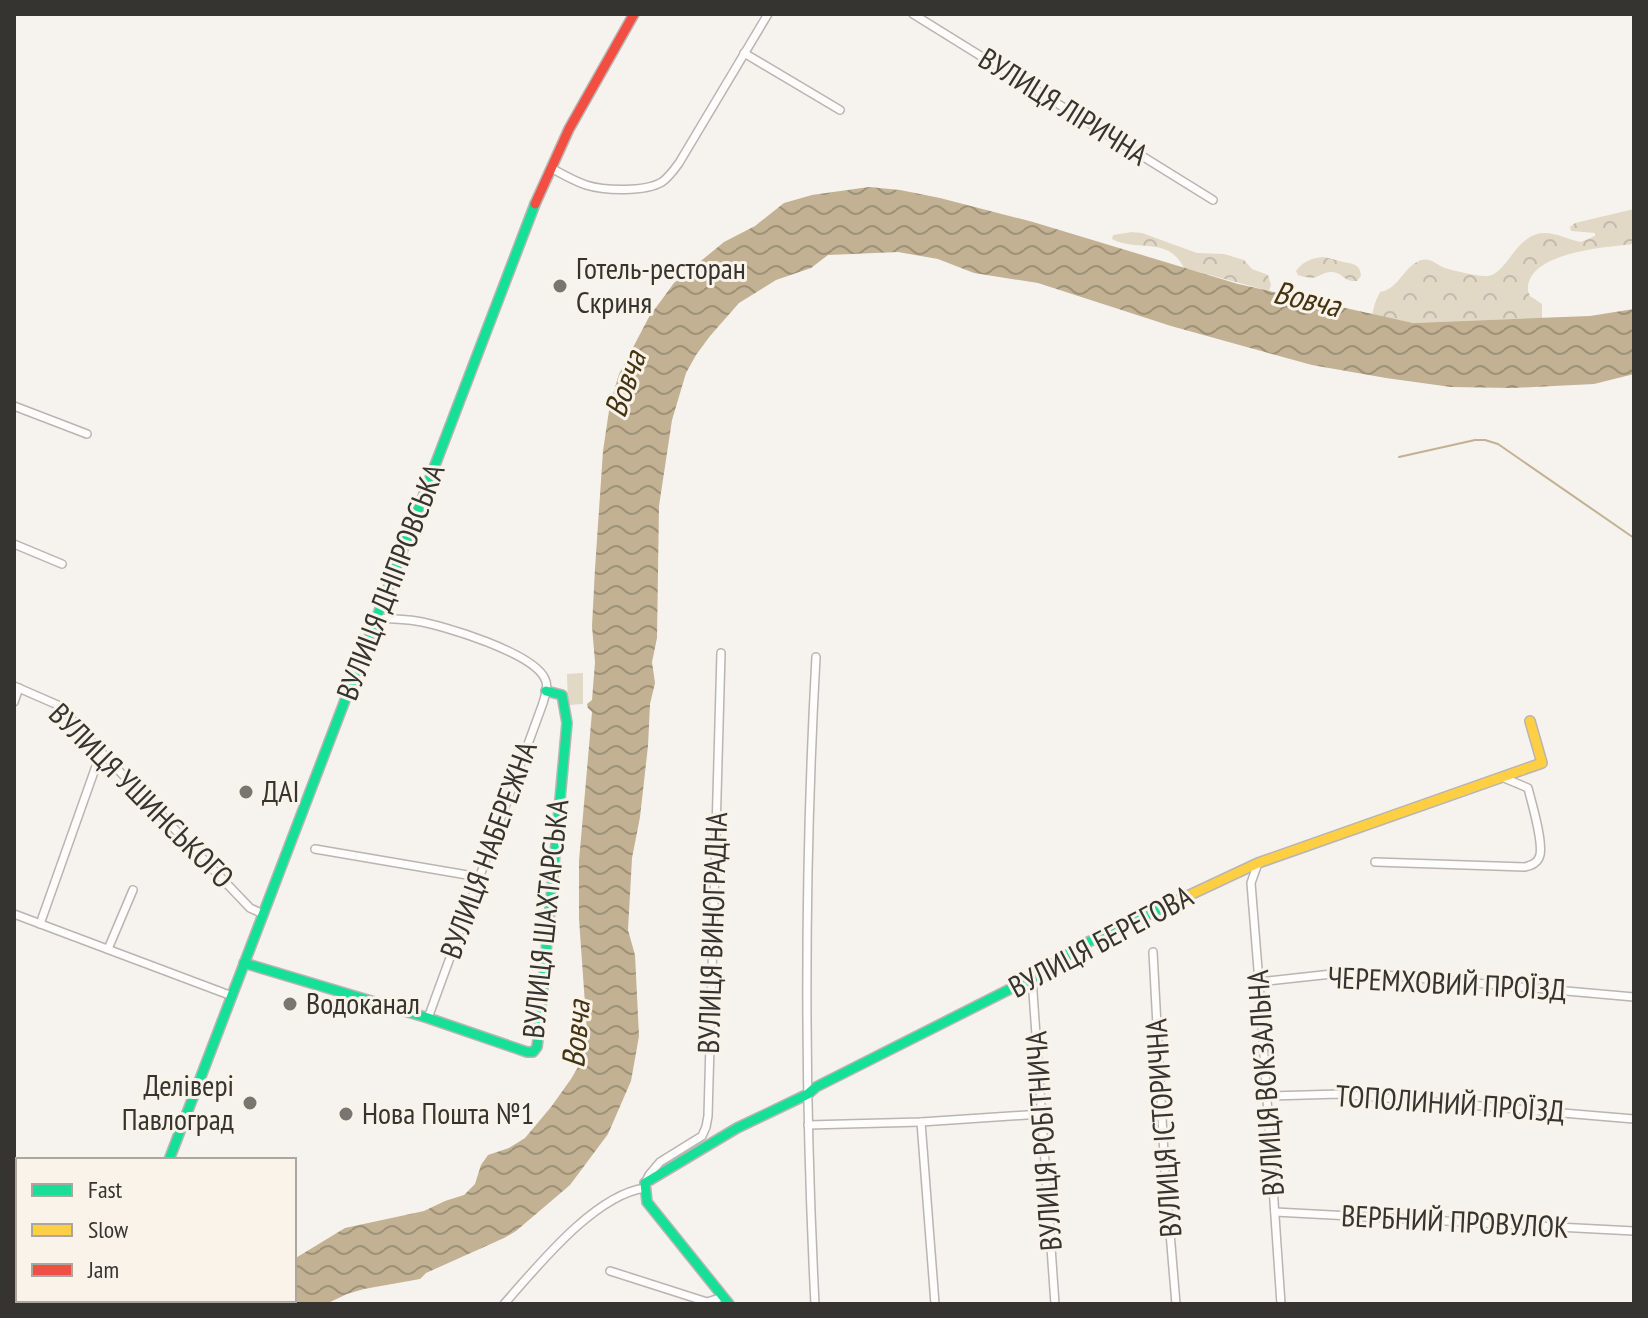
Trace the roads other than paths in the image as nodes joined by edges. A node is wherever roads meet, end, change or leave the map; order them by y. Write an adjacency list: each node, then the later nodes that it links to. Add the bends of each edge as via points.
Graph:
1 (634, 14): 6 (main road, ВУЛИЦЯ ДНІПРОВСЬКА)
2 (768, 14): 4 (street)
3 (913, 14): 7 (street, ВУЛИЦЯ ЛІРИЧНА)
4 (744, 53): 5 (street); 6 (street, via 679,163 659,184 599,188)
5 (840, 110)
6 (551, 168): 12 (main road, ВУЛИЦЯ ДНІПРОВСЬКА)
7 (1213, 200)
8 (14, 406): 9 (street)
9 (87, 434)
10 (14, 544): 11 (street)
11 (62, 564)
12 (378, 618): 15 (street, via 418,621 500,647 532,664); 27 (main road, ВУЛИЦЯ ДНІПРОВСЬКА)
13 (721, 653): 44 (street, ВУЛИЦЯ ВИНОГРАДНА, via 708,1116 702,1136 660,1162)
14 (816, 657): 37 (street, via 806,953)
15 (546, 685): 24 (street, ВУЛИЦЯ НАБЕРЕЖНА); 36 (main road, ВУЛИЦЯ ШАХТАРСЬКА, via 562,695 567,723 537,1047 527,1052)
16 (17, 687): 17 (street); 19 (street, ВУЛИЦЯ УШИНСЬКОГО, via 60,706)
17 (14, 702)
18 (1530, 721): 20 (main road, ВУЛИЦЯ БЕРЕГОВА, via 1542,763)
19 (101, 752): 27 (street, ВУЛИЦЯ УШИНСЬКОГО, via 250,908); 28 (street)
20 (1504, 778): 22 (street, via 1528,788 1539,836 1535,865); 23 (main road, ВУЛИЦЯ БЕРЕГОВА)
21 (315, 849): 24 (street)
22 (1375, 862)
23 (1258, 863): 32 (main road, ВУЛИЦЯ БЕРЕГОВА, via 1086,943); 33 (street, ВУЛИЦЯ ВОКЗАЛЬНА, via 1251,883)
24 (479, 877): 36 (street, ВУЛИЦЯ НАБЕРЕЖНА)
25 (133, 890): 29 (street)
26 (14, 914): 28 (street)
27 (263, 914): 31 (main road, ВУЛИЦЯ ДНІПРОВСЬКА)
28 (40, 924): 29 (street)
29 (108, 949): 34 (street)
30 (1153, 952): 53 (street, ВУЛИЦЯ ІСТОРИЧНА)
31 (244, 963): 34 (main road, ВУЛИЦЯ ДНІПРОВСЬКА); 36 (main road, ВУЛИЦЯ ШАХТАРСЬКА)
32 (1032, 978): 37 (main road, ВУЛИЦЯ БЕРЕГОВА); 39 (street, ВУЛИЦЯ РОБІТНИЧА)
33 (1259, 982): 35 (street, ЧЕРЕМХОВИЙ ПРОЇЗД, via 1350,972); 38 (street, ВУЛИЦЯ ВОКЗАЛЬНА)
34 (232, 996): 43 (main road, ВУЛИЦЯ ДНІПРОВСЬКА)
35 (1634, 997)
36 (428, 1018)
37 (808, 1094): 42 (street); 44 (main road, ВУЛИЦЯ БЕРЕГОВА, via 737,1128)
38 (1266, 1096): 40 (street, ТОПОЛИНИЙ ПРОЇЗД, via 1340,1094); 45 (street, ВУЛИЦЯ ВОКЗАЛЬНА)
39 (1041, 1114): 41 (street); 52 (street, ВУЛИЦЯ РОБІТНИЧА)
40 (1634, 1119)
41 (921, 1122): 42 (street); 51 (street)
42 (808, 1125): 50 (street)
43 (170, 1158)
44 (645, 1186): 48 (main road, via 647,1202); 49 (street, ВУЛИЦЯ БЕРЕГОВА, via 598,1208)
45 (1275, 1212): 46 (street, ВЕРБНИЙ ПРОВУЛОК); 54 (street, ВУЛИЦЯ ВОКЗАЛЬНА)
46 (1634, 1231)
47 (610, 1271): 48 (street, via 707,1302)
48 (726, 1300)
49 (504, 1304)
50 (815, 1304)
51 (935, 1304)
52 (1055, 1304)
53 (1176, 1304)
54 (1281, 1304)

